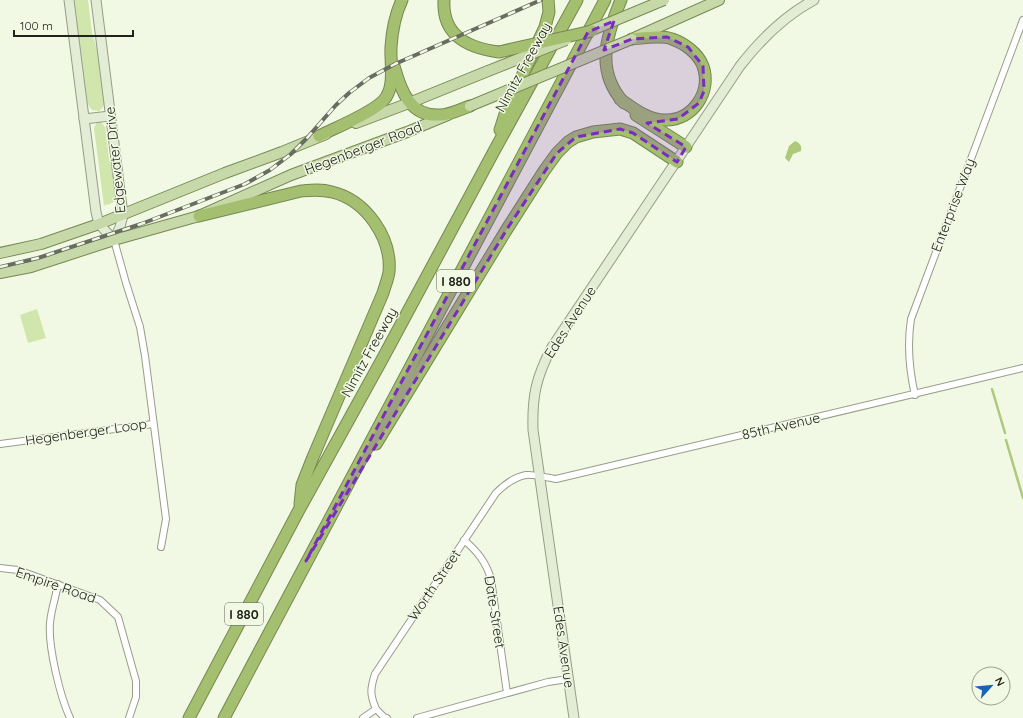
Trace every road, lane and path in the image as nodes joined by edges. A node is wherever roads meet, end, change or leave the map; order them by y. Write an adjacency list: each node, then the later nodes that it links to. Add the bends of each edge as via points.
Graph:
1 (69, 0): 20 (street, Edgewater Drive)
2 (96, 0): 19 (street, Edgewater Drive)
3 (402, 0): 15 (highway, via 395,19)
4 (444, 0): 13 (highway, bridge, via 443,8 447,22 454,34 476,48 499,52)
5 (548, 0): 23 (highway, via 544,27 507,108)
6 (577, 0): 23 (highway, Nimitz Freeway / I 880)
7 (605, 0): 39 (highway, I 880)
8 (622, 0): 16 (highway, via 608,38 605,57 606,73)
9 (664, 0): 13 (main road, Hegenberger Road, bridge)
10 (718, 0): 14 (main road, Hegenberger Road)
11 (814, 0): 22 (street, Edes Avenue, via 790,15 755,47)
12 (1023, 20): 32 (street, Enterprise Way, via 911,319 908,352)
13 (592, 31): 17 (main road, Hegenberger Road, bridge)
14 (632, 39): 16 (highway, via 667,37 688,47 697,55 703,66 704,91 699,103 678,119 665,120 641,113); 18 (main road, Hegenberger Road, bridge)
15 (391, 48): 17 (highway, via 398,79); 21 (highway, via 391,80 385,99 375,108)
16 (620, 99): 22 (highway, via 644,121)
17 (409, 103): 18 (highway, via 420,112 429,115 442,115); 21 (main road, Hegenberger Road)
18 (470, 106): 26 (main road, Hegenberger Road, via 291,175)
19 (110, 116): 20 (street); 25 (street, Edgewater Drive)
20 (84, 119): 27 (street, Edgewater Drive)
21 (319, 136): 25 (main road, Hegenberger Road)
22 (686, 147): 24 (street, Edes Avenue)
23 (493, 152): 36 (highway, Nimitz Freeway / I 880)
24 (677, 162): 35 (street, Edes Avenue, via 552,347 542,367 532,408); 39 (highway, via 633,134 620,129 576,137 557,153 503,236)
25 (123, 215): 27 (main road, Hegenberger Road); 28 (street, Edgewater Drive)
26 (199, 216): 28 (main road, Hegenberger Road); 36 (highway, via 301,191 333,192 350,199 367,214 381,234 388,250 389,272 384,293 302,485)
27 (99, 224): 28 (street, Edgewater Drive); 29 (main road, Hegenberger Road, via 41,244)
28 (114, 240): 30 (main road, Hegenberger Road, via 54,260); 33 (street, Hegenberger Loop, via 143,341)
29 (0, 253)
30 (0, 273)
31 (1023, 368): 32 (street, 85th Avenue)
32 (915, 394): 35 (street, 85th Avenue, via 556,479)
33 (153, 424): 34 (street, Hegenberger Loop); 38 (street, via 166,519)
34 (0, 444)
35 (540, 477): 37 (street, Worth Street, via 527,475 503,485); 42 (street, Edes Avenue)
36 (299, 510): 47 (highway, Nimitz Freeway / I 880)
37 (464, 540): 43 (street, Date Street, via 481,557 491,579); 44 (street, Worth Street, via 375,674 371,697)
38 (161, 547)
39 (306, 561): 48 (highway, I 880)
40 (0, 568): 41 (street, Empire Road, via 18,570)
41 (58, 584): 45 (street, via 50,622 50,642 64,705); 46 (street, Empire Road, via 100,600 118,617 136,681 136,698)
42 (568, 679): 43 (street); 52 (street, Edes Avenue)
43 (507, 693): 51 (street)
44 (376, 709): 49 (street); 50 (street)
45 (70, 718)
46 (129, 718)
47 (188, 718)
48 (224, 718)
49 (363, 718)
50 (387, 718)
51 (417, 718)
52 (574, 718)

